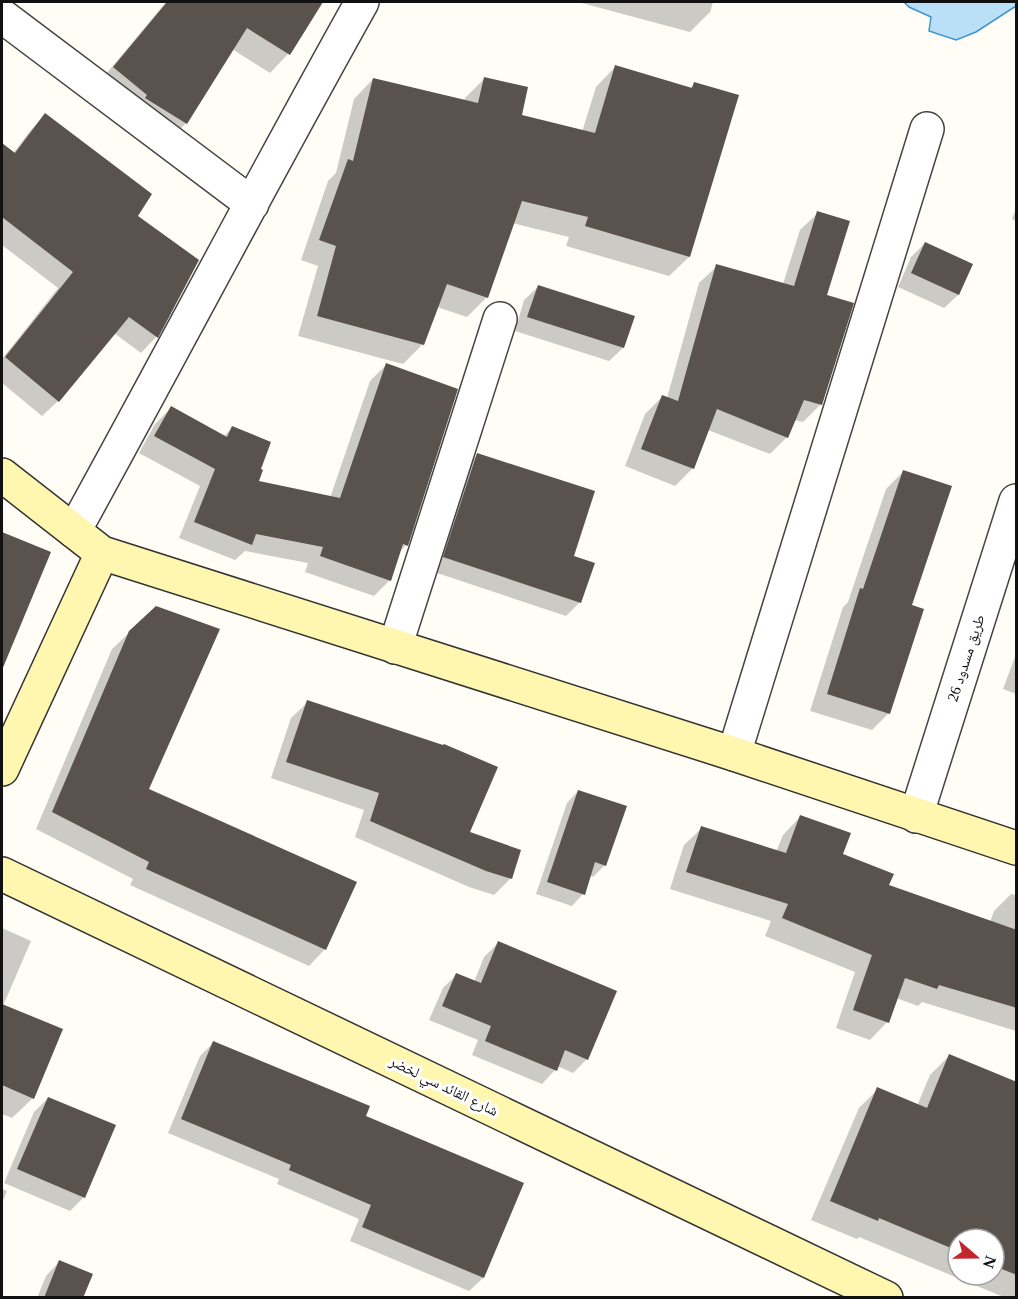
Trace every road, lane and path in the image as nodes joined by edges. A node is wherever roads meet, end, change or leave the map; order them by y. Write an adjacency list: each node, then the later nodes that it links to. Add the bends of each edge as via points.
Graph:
1 (362, 2): 4 (street)
2 (2, 16): 4 (street)
3 (927, 129): 11 (street)
4 (252, 204): 8 (street)
5 (500, 319): 10 (street)
6 (2, 475): 8 (street)
7 (1017, 501): 13 (street, طريق مسدود 26)
8 (74, 531): 9 (street)
9 (102, 553): 10 (street); 12 (street)
10 (395, 647): 11 (street)
11 (734, 754): 13 (street)
12 (2, 769)
13 (916, 816): 14 (street)
14 (1017, 848)
15 (2, 874): 16 (street, شارع القائد سي لخضر)
16 (868, 1294)

